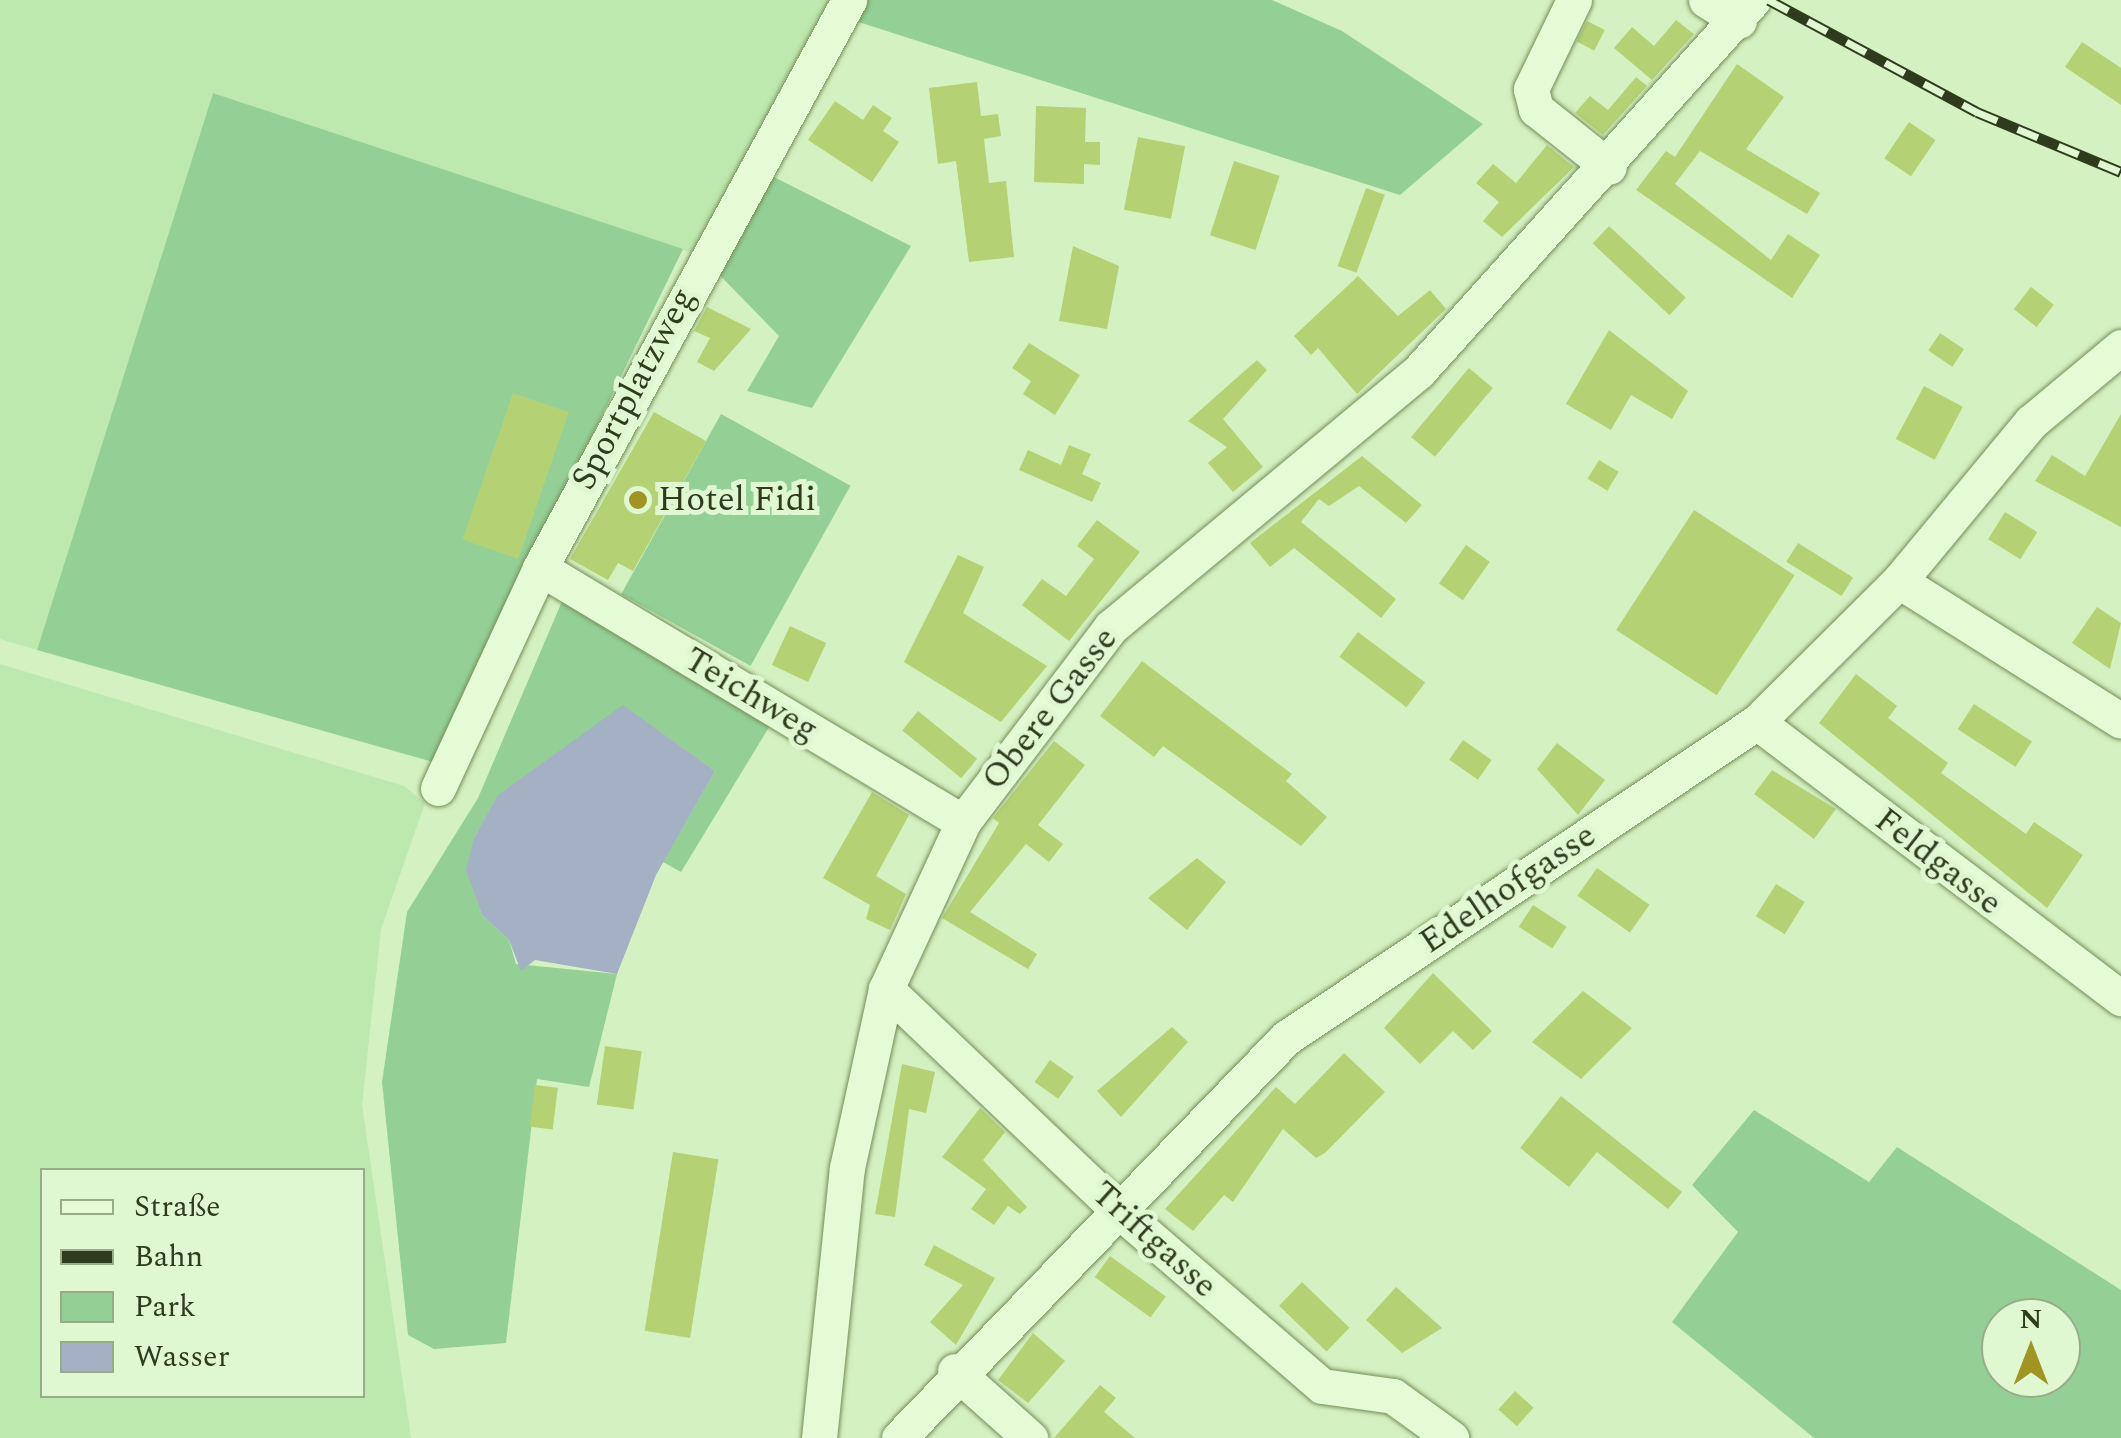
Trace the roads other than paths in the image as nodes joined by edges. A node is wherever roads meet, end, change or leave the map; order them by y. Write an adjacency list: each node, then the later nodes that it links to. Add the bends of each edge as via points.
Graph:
1 (849, 0): 7 (street, Sportplatzweg)
2 (1574, 0): 5 (street, via 1531,89 1536,108)
3 (1706, 0): 4 (street, Obere Gasse)
4 (1746, 11): 5 (street, Obere Gasse)
5 (1609, 166): 12 (street, Obere Gasse, via 1419,372 1111,627)
6 (2121, 347): 8 (street, Edelhofgasse, via 2032,422)
7 (540, 568): 11 (street, Sportplatzweg); 12 (street, Teichweg)
8 (1898, 580): 9 (street); 10 (street, Edelhofgasse)
9 (2121, 721)
10 (1757, 722): 14 (street, Feldgasse); 15 (street, Edelhofgasse, via 1286,1038)
11 (438, 788)
12 (962, 822): 13 (street, Obere Gasse)
13 (886, 989): 15 (street, Triftgasse); 17 (street, Obere Gasse, via 847,1168)
14 (2121, 998)
15 (1118, 1210): 16 (street, Edelhofgasse); 20 (street, Triftgasse, via 1322,1386 1393,1396)
16 (955, 1371): 18 (street, Edelhofgasse); 19 (street)
17 (820, 1438)
18 (899, 1438)
19 (1030, 1438)
20 (1451, 1438)

